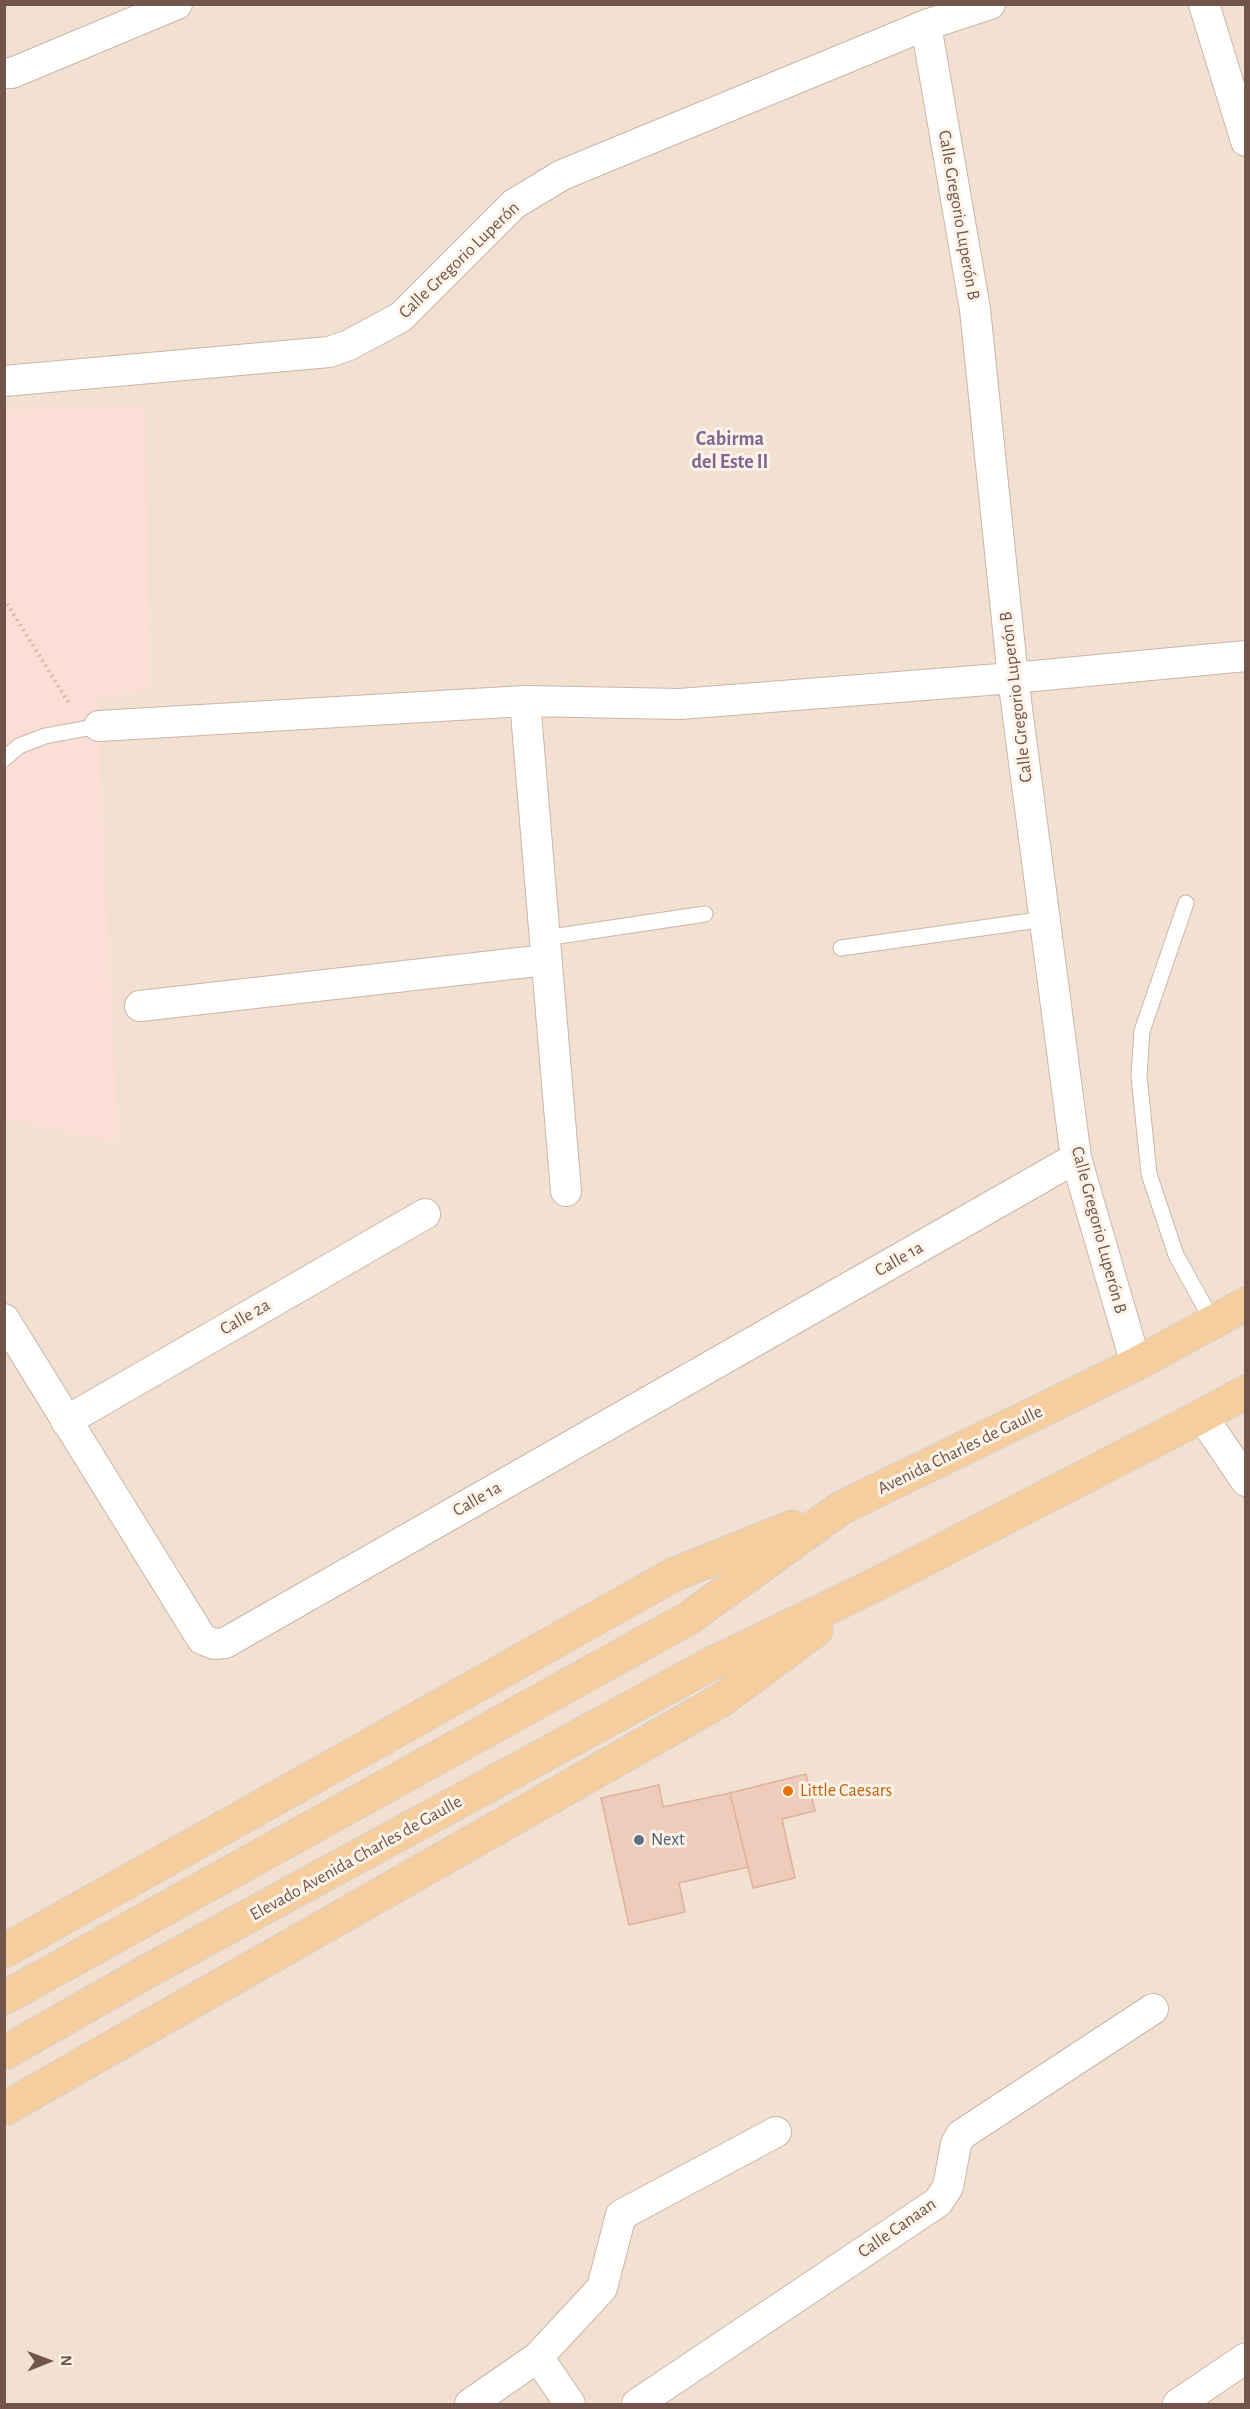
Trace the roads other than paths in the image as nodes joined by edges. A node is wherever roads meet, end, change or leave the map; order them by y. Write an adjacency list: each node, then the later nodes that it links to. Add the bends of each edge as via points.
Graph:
1 (177, 4): 5 (street)
2 (990, 4): 4 (street, Calle Gregorio Luperón)
3 (1204, 4): 6 (street)
4 (926, 25): 7 (street, Calle Gregorio Luperón, via 562,175 514,204 401,317 349,345 329,352); 9 (street, Calle Gregorio Luperón B, via 975,309)
5 (4, 73)
6 (1245, 141)
7 (4, 381)
8 (1245, 656): 9 (street)
9 (1012, 678): 10 (street, via 680,704); 15 (street, Calle Gregorio Luperón B)
10 (525, 701): 11 (street); 17 (street)
11 (92, 728): 12 (lane, via 45,736 19,746)
12 (4, 759)
13 (1186, 903): 24 (lane, via 1142,1031 1139,1076 1149,1174 1176,1255)
14 (705, 914): 17 (lane)
15 (1045, 919): 16 (lane); 19 (street, Calle Gregorio Luperón B)
16 (841, 948)
17 (546, 949): 18 (street); 20 (street)
18 (140, 1006)
19 (1076, 1158): 25 (street, Calle Gregorio Luperón B); 28 (street, Calle 1a, via 225,1643 202,1639)
20 (566, 1191)
21 (425, 1214): 28 (street, Calle 2a)
22 (1245, 1304): 24 (main road, Avenida Charles de Gaulle)
23 (4, 1318): 28 (street, Calle 1a)
24 (1213, 1322): 25 (main road, Avenida Charles de Gaulle)
25 (1136, 1364): 30 (main road, Avenida Charles de Gaulle)
26 (1245, 1392): 27 (main road)
27 (1202, 1416): 29 (street); 31 (main road)
28 (66, 1421)
29 (1245, 1481)
30 (841, 1508): 32 (main road, via 673,1575); 33 (main road, Avenida Charles de Gaulle, via 689,1618)
31 (875, 1585): 35 (main road, Elevado Avenida Charles de Gaulle, via 709,1665); 36 (main road, via 723,1699)
32 (4, 1951)
33 (4, 1998)
34 (1153, 2009): 42 (street, Calle Canaan, via 961,2134 948,2187 938,2202)
35 (4, 2053)
36 (4, 2109)
37 (776, 2132): 38 (street, via 621,2215 602,2288)
38 (538, 2357): 40 (street); 41 (street)
39 (1245, 2358): 43 (street)
40 (470, 2404)
41 (570, 2404)
42 (637, 2404)
43 (1178, 2404)

